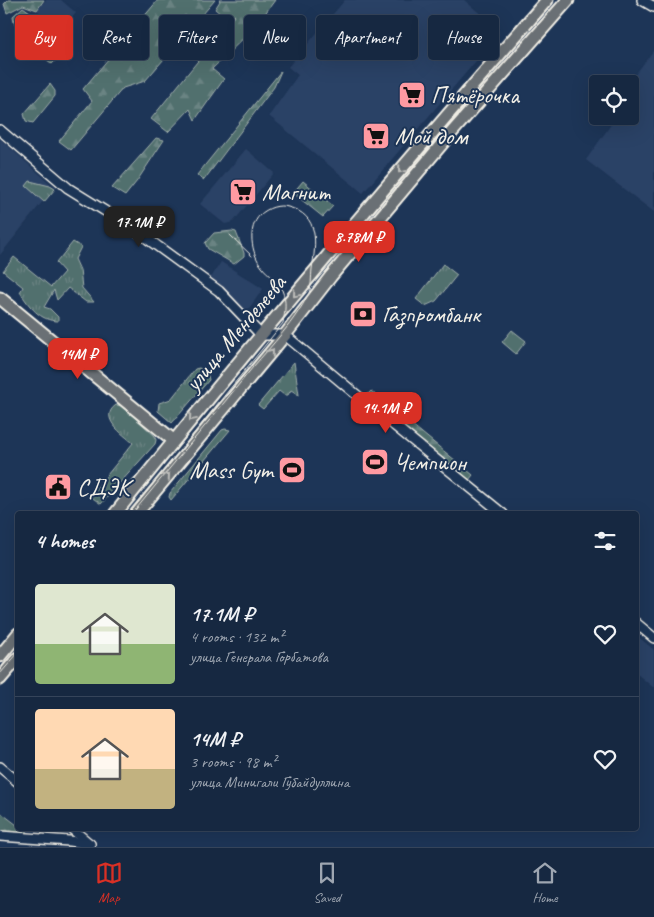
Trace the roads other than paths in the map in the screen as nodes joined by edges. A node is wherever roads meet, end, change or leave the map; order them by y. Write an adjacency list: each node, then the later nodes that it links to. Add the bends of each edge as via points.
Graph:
1 (547, 0): 7 (main road, улица Менделеева, one-way to 7)
2 (568, 0): 8 (main road, улица Менделеева, via 427,162)
3 (642, 0): 4 (street)
4 (654, 7)
5 (0, 130): 7 (street, via 68,188 219,291)
6 (0, 298): 9 (main road)
7 (261, 335): 8 (street); 9 (main road, улица Менделеева, one-way to 9)
8 (285, 335): 11 (main road, улица Менделеева, one-way to 8); 12 (street)
9 (174, 440): 10 (main road, улица Менделеева)
10 (116, 511)
11 (138, 511)
12 (499, 511)
13 (639, 626): 15 (street)
14 (15, 638): 16 (main road)
15 (654, 638)
16 (0, 656)
17 (15, 662): 18 (main road)
18 (0, 679)
19 (0, 767): 20 (street)
20 (15, 780)
21 (74, 831): 23 (street)
22 (0, 836): 23 (street)
23 (92, 846)

